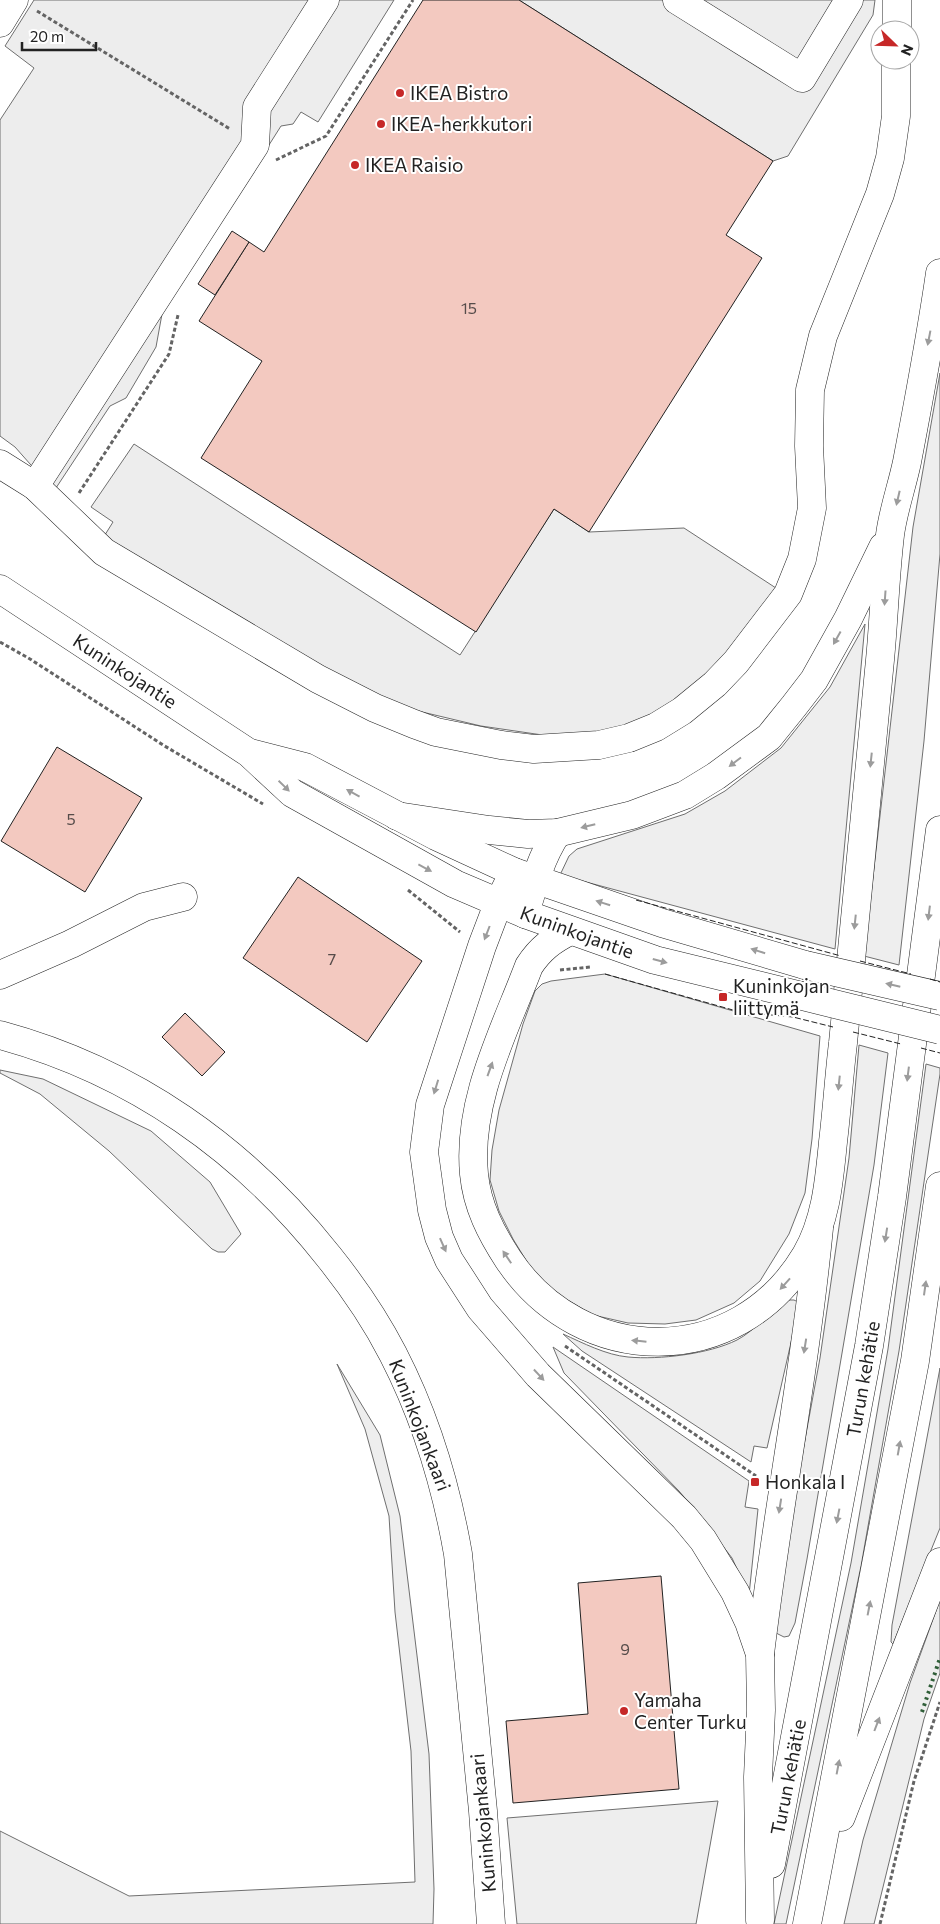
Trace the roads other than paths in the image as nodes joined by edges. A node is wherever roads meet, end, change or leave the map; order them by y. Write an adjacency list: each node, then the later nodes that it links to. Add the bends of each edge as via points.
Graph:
1 (325, 0): 11 (main road, via 257,107 255,145)
2 (677, 0): 3 (main road, via 802,78)
3 (849, 0)
4 (897, 0): 6 (main road)
5 (26, 5): 7 (main road)
6 (897, 20)
7 (0, 23)
8 (896, 70): 11 (main road, via 896,116 890,158 880,194 823,336 810,390 812,508 802,560 788,594 736,662 688,706 656,727 599,745 534,749 436,732 414,724 318,679 104,552)
9 (940, 273): 12 (main road, one-way to 12, via 906,463)
10 (0, 464): 11 (main road)
11 (35, 486)
12 (890, 532): 17 (main road, one-way to 17, via 814,680 769,737 685,795 632,815); 28 (main road, one-way to 28, via 836,1114 825,1205)
13 (0, 589): 14 (main road, Kuninkojantie)
14 (249, 753): 15 (main road, Kuninkojantie, one-way to 14, via 305,767); 20 (main road, Kuninkojantie, one-way to 20, via 292,793 418,864)
15 (396, 816): 17 (main road, via 489,830); 18 (main road, Kuninkojantie)
16 (940, 830): 32 (main road, Turun kehätie, one-way to 32, via 869,1346)
17 (557, 833): 18 (main road)
18 (524, 876): 20 (main road); 21 (main road); 24 (main road, Kuninkojantie, one-way to 18, bridge, via 805,965 662,923)
19 (183, 897): 23 (main road, via 144,907)
20 (498, 904): 21 (main road, Kuninkojantie); 30 (main road, one-way to 30, via 430,1104 424,1152 426,1179 439,1237 461,1280 486,1315 538,1375 684,1517 703,1540 735,1592)
21 (525, 914): 22 (main road, Kuninkojantie)
22 (570, 931): 25 (main road, Kuninkojantie, one-way to 25, bridge, via 655,960); 28 (main road, one-way to 22, via 790,1278 759,1309 724,1329 680,1341 641,1341 592,1330 566,1317 522,1279 494,1237 482,1211 474,1173 476,1125 485,1082 529,966 546,945)
23 (0, 975)
24 (940, 996)
25 (940, 1030)
26 (0, 1035): 33 (main road, Kuninkojankaari, via 72,1059 112,1077 183,1118 220,1145 309,1232 356,1291 388,1345 409,1387 440,1470 453,1520 480,1773)
27 (940, 1186): 31 (main road, one-way to 27, via 915,1360)
28 (819, 1228): 30 (main road, one-way to 30, via 811,1308)
29 (940, 1562): 31 (main road, one-way to 29)
30 (760, 1654): 32 (main road)
31 (816, 1884): 34 (main road)
32 (760, 1922)
33 (491, 1924)
34 (807, 1924)

